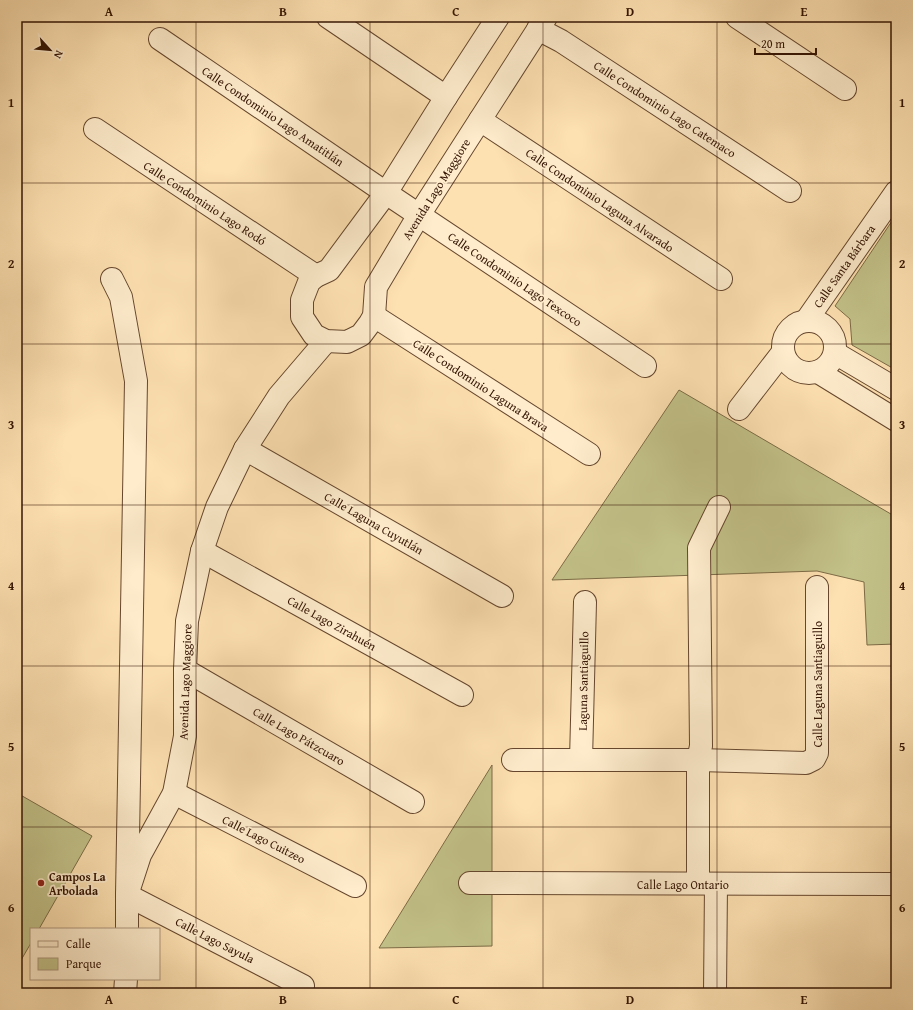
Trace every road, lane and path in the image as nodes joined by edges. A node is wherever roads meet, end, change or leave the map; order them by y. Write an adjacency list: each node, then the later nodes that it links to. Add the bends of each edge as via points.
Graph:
1 (328, 17): 7 (street)
2 (498, 17): 7 (street)
3 (737, 17): 6 (street)
4 (542, 23): 8 (street, Avenida Lago Maggiore); 10 (street, Calle Condominio Lago Catemaco, via 561,41)
5 (160, 39): 12 (street, Calle Condominio Lago Amatitlán)
6 (845, 89)
7 (446, 98): 12 (street)
8 (480, 120): 13 (street, Avenida Lago Maggiore); 16 (street, Calle Condominio Laguna Alvarado)
9 (95, 129): 14 (street, Calle Condominio Lago Rodó)
10 (790, 191)
11 (896, 192): 18 (street, Calle Santa Bárbara)
12 (386, 193): 13 (street, Calle Condominio Lago Texcoco); 14 (street, via 329,270)
13 (419, 215): 17 (street, Avenida Lago Maggiore, via 376,287); 22 (street, Calle Condominio Lago Texcoco)
14 (316, 276): 19 (street, via 309,282 302,300 302,317 314,335)
15 (112, 279): 45 (street, via 122,297 136,381)
16 (721, 280)
17 (374, 316): 19 (street, via 361,335 347,342); 28 (street, Calle Condominio Laguna Brava)
18 (806, 321): 20 (street, via 791,328 784,339); 21 (street, via 819,322 829,329 834,336)
19 (326, 341): 27 (street, Avenida Lago Maggiore, via 279,396)
20 (783, 352): 23 (street, via 792,368 809,374); 25 (street)
21 (835, 353): 23 (street, via 832,362); 24 (street)
22 (644, 366)
23 (818, 372): 26 (street)
24 (896, 389)
25 (739, 409)
26 (896, 420)
27 (245, 449): 30 (street, Avenida Lago Maggiore, via 217,507); 32 (street, Calle Laguna Cuyutlán)
28 (589, 454)
29 (719, 508): 38 (street, via 699,548 701,746)
30 (202, 550): 34 (street, Avenida Lago Maggiore, via 187,621); 35 (street, Calle Lago Zirahuén)
31 (817, 588): 38 (street, Calle Laguna Santiaguillo, via 817,753 814,759 806,763)
32 (502, 596)
33 (585, 602): 37 (street, Laguna Santiaguillo)
34 (185, 670): 39 (street, Avenida Lago Maggiore, via 185,736); 40 (street, Calle Lago Pátzcuaro)
35 (462, 695)
36 (513, 760): 37 (street, Calle Laguna Santiaguillo)
37 (581, 760): 38 (street, Calle Laguna Santiaguillo)
38 (698, 760): 42 (street)
39 (174, 793): 44 (street, Calle Lago Cuitzeo); 45 (street, Avenida Lago Maggiore, via 140,855)
40 (413, 802)
41 (470, 883): 42 (street, Calle Lago Ontario)
42 (707, 884): 43 (street, Calle Lago Ontario); 50 (street)
43 (896, 884)
44 (355, 886)
45 (127, 895): 46 (street, Avenida Lago Maggiore); 48 (street, Calle Lago Sayula)
46 (127, 928)
47 (126, 980): 49 (street)
48 (303, 986)
49 (126, 993)
50 (715, 993)

